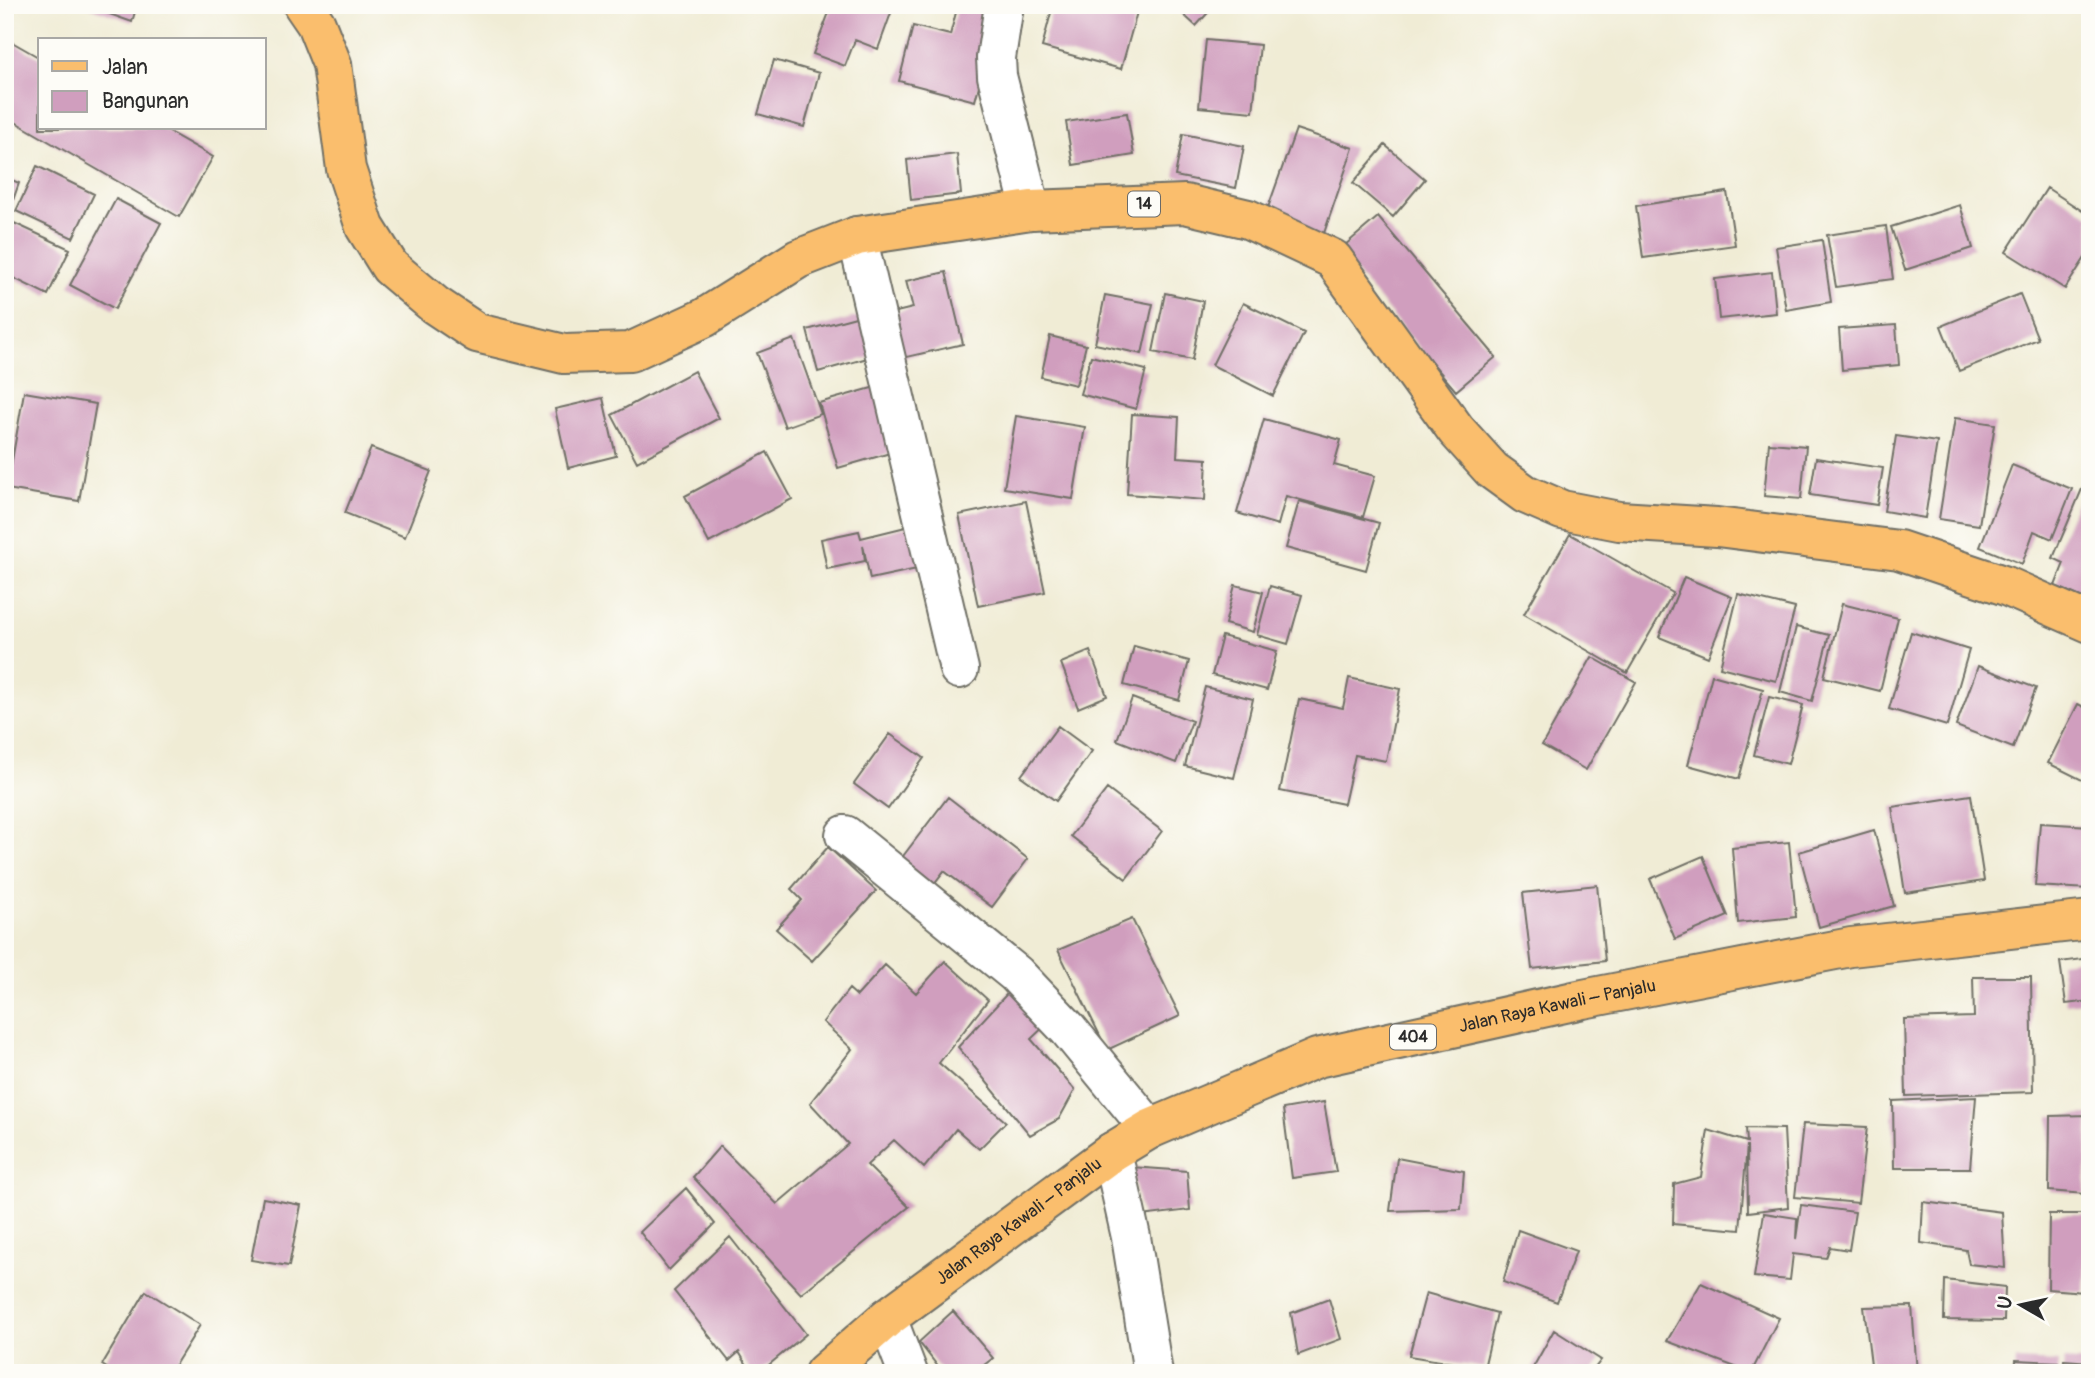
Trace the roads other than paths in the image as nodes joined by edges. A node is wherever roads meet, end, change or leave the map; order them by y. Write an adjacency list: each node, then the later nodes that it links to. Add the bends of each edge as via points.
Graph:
1 (303, 5): 4 (main road, 14, via 332,64 346,169 365,227 390,267 477,333 564,354 630,352 704,318 798,259)
2 (1004, 5): 3 (street, via 997,76)
3 (1031, 210): 4 (main road, 14); 5 (main road, 14, via 1185,204 1248,219 1333,259 1465,440 1492,470 1525,494 1562,510 1619,521 1717,527 1899,550 2006,586)
4 (857, 236): 6 (street)
5 (2090, 622)
6 (959, 669)
7 (845, 835): 9 (street, via 1016,974)
8 (2090, 920): 9 (main road, Jalan Raya Kawali – Panjalu / 404, via 1851,947 1583,999 1317,1058)
9 (1150, 1129): 10 (main road, Jalan Raya Kawali – Panjalu / 404)
10 (1112, 1152): 11 (main road, Jalan Raya Kawali – Panjalu / 404); 14 (street)
11 (887, 1318): 12 (main road, Jalan Raya Kawali – Panjalu / 404); 13 (street)
12 (824, 1373)
13 (908, 1373)
14 (1153, 1373)

